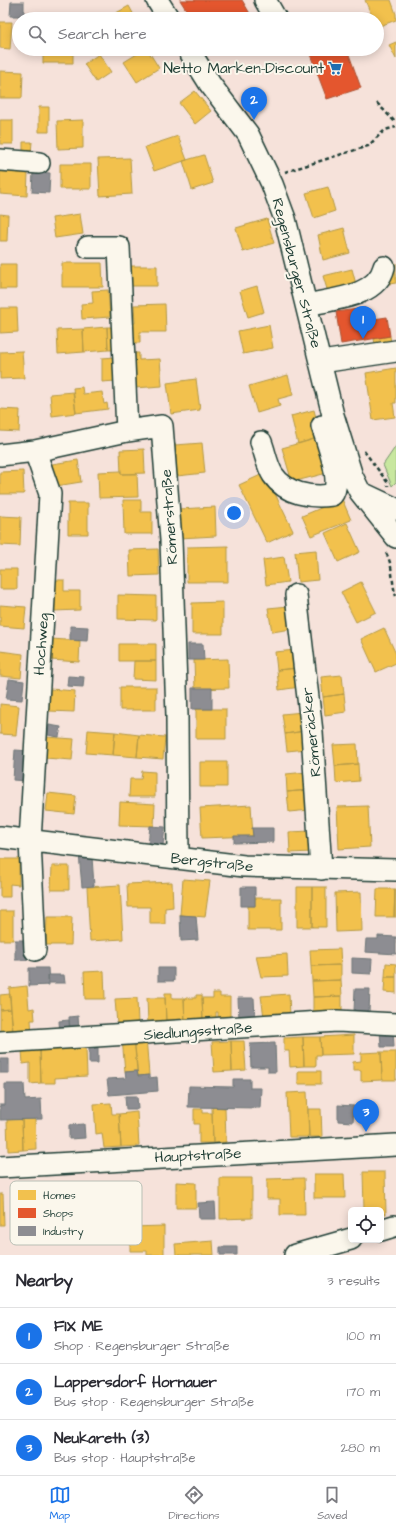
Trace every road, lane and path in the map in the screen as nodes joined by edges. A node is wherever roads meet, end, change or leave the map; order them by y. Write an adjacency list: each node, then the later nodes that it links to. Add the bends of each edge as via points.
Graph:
1 (158, 0): 3 (street)
2 (265, 0): 4 (street)
3 (166, 12)
4 (272, 12)
5 (192, 56): 11 (street, Regensburger Straße, via 248,134)
6 (377, 103): 7 (path)
7 (396, 123)
8 (396, 127): 11 (path, via 385,130 368,146)
9 (0, 160): 10 (street)
10 (39, 163)
11 (269, 177): 14 (street, Regensburger Straße, via 285,219)
12 (88, 246): 18 (street, via 119,246)
13 (384, 267): 14 (street, via 382,277 364,291)
14 (306, 305): 16 (street, Regensburger Straße)
15 (396, 351): 16 (street)
16 (321, 362): 17 (street, Regensburger Straße)
17 (329, 396): 19 (street, via 320,398 317,402 336,479 336,490 332,495 303,495 282,484 273,474); 22 (street, Regensburger Straße, via 352,476)
18 (128, 431): 20 (street); 30 (street, Römerstraße, via 162,426 172,555)
19 (261, 442)
20 (35, 451): 21 (street); 29 (street, Hochweg, via 50,494)
21 (0, 455)
22 (360, 492): 23 (street); 24 (street, Regensburger Straße)
23 (396, 508)
24 (390, 543): 25 (path, via 390,561)
25 (394, 576): 27 (path, via 392,585)
26 (296, 595): 31 (street, Römeräcker, via 312,732)
27 (396, 596)
28 (0, 837): 29 (street, Bergstraße)
29 (30, 841): 30 (street, Bergstraße); 33 (street)
30 (178, 858): 31 (street, Bergstraße, via 244,866)
31 (321, 869): 32 (street, Bergstraße)
32 (396, 870)
33 (35, 950)
34 (396, 1024): 35 (street, Siedlungsstraße, via 337,1021)
35 (0, 1042)
36 (396, 1145): 37 (street, Hauptstraße)
37 (0, 1167)
38 (348, 1240): 39 (street)
39 (295, 1255)

